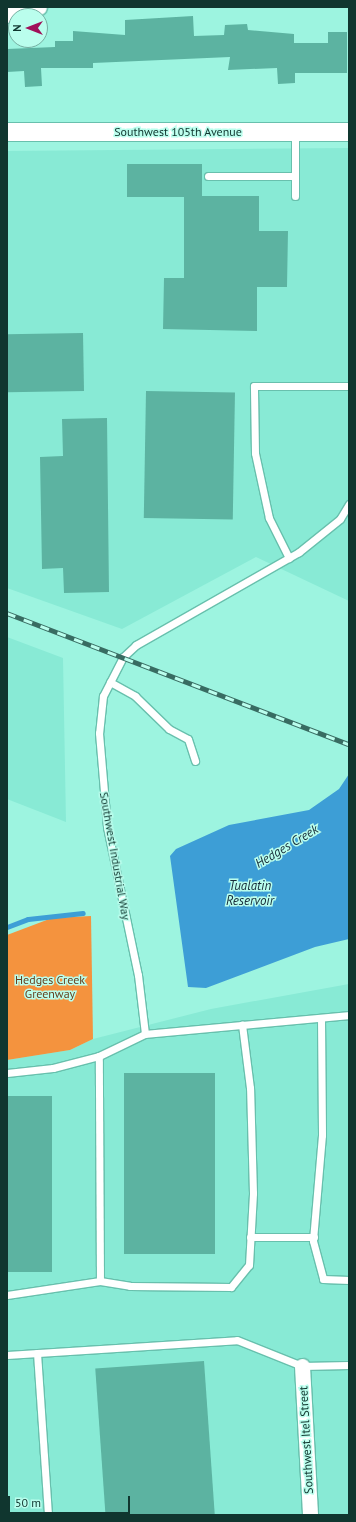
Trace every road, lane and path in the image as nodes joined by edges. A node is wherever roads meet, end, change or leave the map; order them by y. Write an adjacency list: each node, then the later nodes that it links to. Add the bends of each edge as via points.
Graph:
1 (39, 7): 2 (street)
2 (7, 15)
3 (7, 132): 4 (street, Southwest 105th Avenue)
4 (295, 132): 5 (street, Southwest 105th Avenue); 7 (lane)
5 (349, 132)
6 (208, 176): 7 (lane)
7 (295, 176): 8 (lane)
8 (295, 196)
9 (349, 386): 11 (lane, via 254,386 255,453 269,518)
10 (349, 504): 11 (lane, Southwest Industrial Way, via 340,519)
11 (289, 558): 12 (lane, Southwest Industrial Way, via 136,645 123,657)
12 (110, 682): 13 (lane, via 135,696 169,729 188,739); 17 (lane, Southwest Industrial Way, via 103,696 99,764 107,827 138,975)
13 (194, 761)
14 (349, 1015): 15 (lane)
15 (321, 1018): 16 (lane); 21 (lane, via 322,1135)
16 (242, 1025): 17 (lane); 20 (lane, via 250,1088)
17 (145, 1034): 18 (lane)
18 (99, 1056): 19 (lane, via 53,1068); 23 (lane)
19 (7, 1073)
20 (250, 1237): 21 (lane); 23 (lane, via 249,1265 231,1287 130,1286)
21 (314, 1237): 22 (lane, via 323,1279)
22 (349, 1280)
23 (100, 1281): 24 (lane)
24 (7, 1295)
25 (37, 1353): 26 (lane); 28 (lane, via 237,1340); 29 (lane)
26 (7, 1355)
27 (349, 1365): 28 (lane)
28 (302, 1366): 30 (street, Southwest Itel Street)
29 (48, 1515)
30 (310, 1515)

